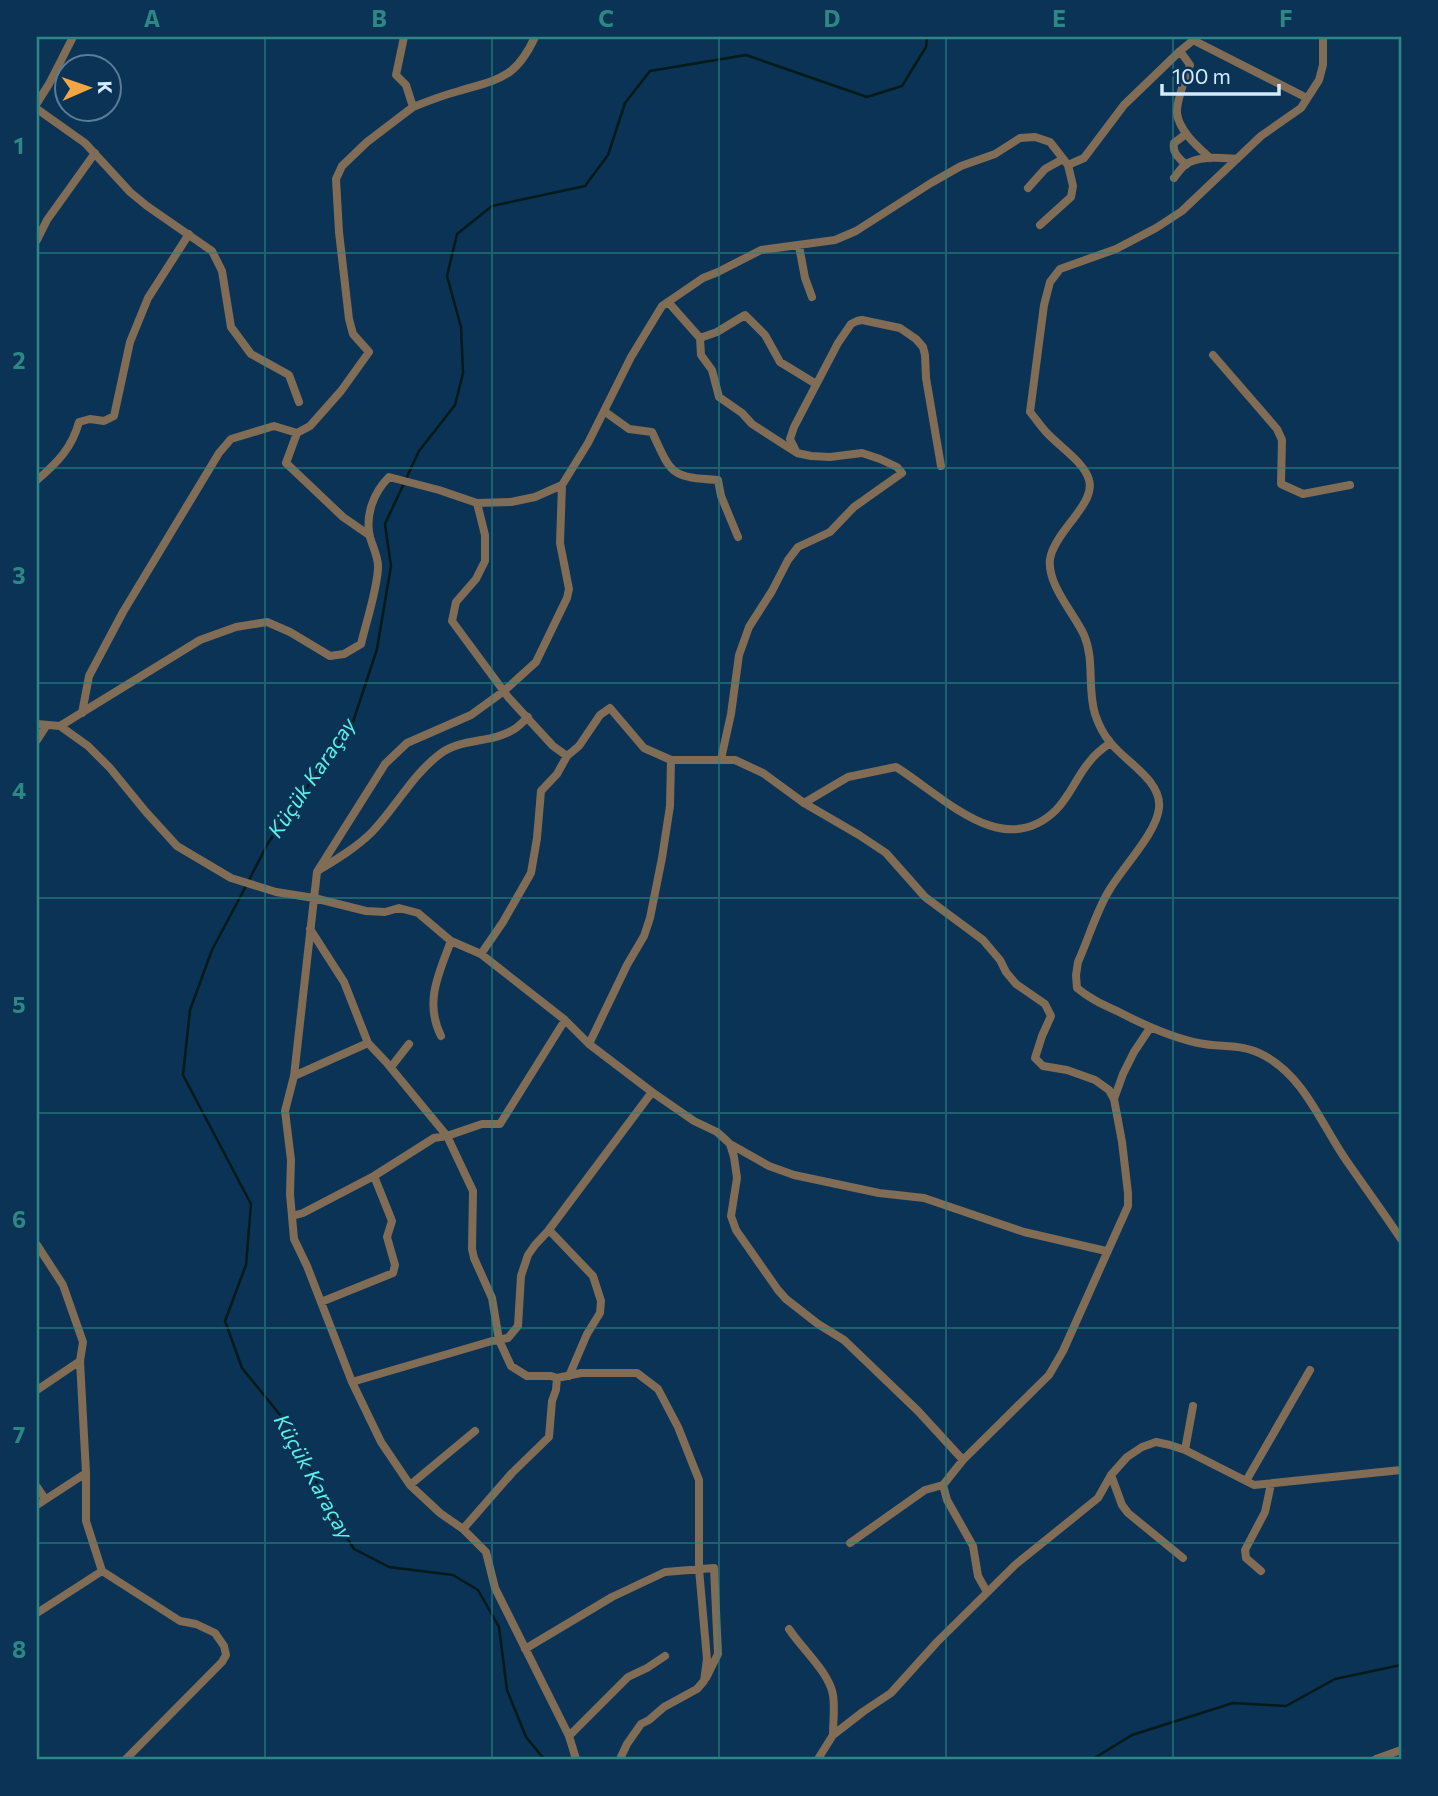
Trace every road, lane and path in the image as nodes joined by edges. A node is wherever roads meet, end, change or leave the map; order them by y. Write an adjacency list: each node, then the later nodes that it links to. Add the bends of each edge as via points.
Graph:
1 (73, 37): 8 (street)
2 (404, 37): 9 (street, via 396,75)
3 (535, 37): 9 (street, via 512,71 498,80)
4 (1323, 37): 7 (street, via 1323,65)
5 (1195, 38): 6 (street); 7 (street)
6 (1180, 51): 11 (street, via 1190,65 1177,113); 15 (street, via 1124,105 1084,158)
7 (1307, 98): 14 (street, via 1301,108)
8 (37, 103)
9 (413, 107): 30 (street, via 359,150 336,179 349,319 353,334 369,352 310,426)
10 (37, 109): 12 (street)
11 (1186, 134): 13 (street); 16 (street, via 1173,147)
12 (95, 153): 20 (street, via 130,192); 21 (street)
13 (1210, 158): 14 (street); 16 (street)
14 (1237, 159): 46 (street, via 1182,211 1156,228 1116,249 1060,269 1050,282 1044,305 1030,412 1083,467 1090,481 1089,493 1050,558 1058,591 1091,656 1094,711)
15 (1065, 162): 18 (street, via 1045,169); 19 (street, via 1073,186 1071,197); 22 (street, via 1050,142 1020,138 931,183 856,231)
16 (1186, 165): 17 (street)
17 (1174, 178)
18 (1028, 188)
19 (1040, 225)
20 (189, 234): 28 (street, via 212,251 222,271 230,327 251,354 289,375); 33 (street, via 148,298 130,342 114,416 79,422 75,438)
21 (37, 240)
22 (799, 246): 23 (street); 24 (street, via 761,250 703,278)
23 (812, 297)
24 (669, 303): 25 (street); 29 (street, via 662,306 637,347)
25 (700, 338): 27 (street, via 745,314 765,335 780,362); 31 (street, via 701,355 712,370 719,397)
26 (1213, 355): 35 (street, via 1277,429 1282,440 1281,484 1303,494)
27 (816, 384): 31 (street, via 790,439); 32 (street, via 851,324 862,320 900,328 923,347)
28 (299, 402)
29 (604, 411): 34 (street); 38 (street, via 629,429 652,432 677,475 719,480)
30 (297, 433): 37 (street, via 286,463); 40 (street, via 274,426 231,439 219,453 89,676)
31 (797, 453): 48 (street, via 830,457 862,453 902,473 854,507 830,532 798,547 788,560 749,627 739,655)
32 (941, 466)
33 (37, 480)
34 (562, 485): 36 (street, via 535,497); 39 (street, via 561,543 568,598 536,662)
35 (1350, 485)
36 (477, 503): 37 (street, via 389,477 374,495); 39 (street, via 485,535 485,561 456,602 452,621)
37 (369, 535): 40 (street, via 379,565 361,644 330,656 267,622 236,626 200,640)
38 (738, 537)
39 (504, 691): 41 (street); 51 (street, via 471,715 407,743 385,764)
40 (82, 713): 44 (street)
41 (528, 717): 47 (street); 51 (street, via 503,735 453,745 439,754 370,833)
42 (37, 724): 43 (street)
43 (46, 726): 44 (street); 45 (street)
44 (60, 726): 52 (street, via 96,754 177,846 231,878)
45 (37, 740)
46 (1110, 743): 50 (street, via 1090,759 1058,808 1026,829 976,821 897,767 848,777); 57 (street, via 1154,788 1160,806 1155,823 1108,891 1078,962 1077,988)
47 (567, 756): 49 (street, via 610,708 644,748); 55 (street, via 541,791 531,873)
48 (721, 759): 49 (street); 50 (street, via 763,773)
49 (671, 760): 61 (street, via 670,806 650,918)
50 (804, 803): 65 (street, via 886,853 925,897 983,940 1016,984 1045,1004 1051,1016 1035,1058 1043,1066 1095,1080)
51 (317, 872): 52 (street)
52 (314, 898): 53 (street); 54 (street, via 366,911 399,908 418,913)
53 (310, 929): 59 (street, via 344,982); 63 (street)
54 (451, 941): 55 (street); 58 (street, via 432,998)
55 (481, 954): 56 (street)
56 (565, 1020): 61 (street); 66 (street, via 500,1124 482,1124)
57 (1150, 1028): 65 (street, via 1133,1052); 71 (street, via 1201,1044 1247,1048 1290,1074)
58 (441, 1036)
59 (368, 1043): 62 (street); 63 (street)
60 (409, 1044): 62 (street)
61 (589, 1044): 64 (street)
62 (391, 1067): 66 (street)
63 (294, 1076): 69 (street, via 285,1111)
64 (652, 1092): 67 (street); 70 (street)
65 (1114, 1099): 73 (street, via 1128,1206)
66 (447, 1136): 68 (street, via 434,1138); 75 (street, via 472,1191 472,1249 492,1298)
67 (730, 1144): 73 (street, via 794,1175 924,1198 1024,1232); 85 (street, via 737,1178 731,1216 778,1290 844,1340)
68 (374, 1176): 69 (street); 74 (street, via 392,1221 387,1237 393,1273)
69 (292, 1216): 74 (street, via 294,1239)
70 (549, 1230): 75 (street, via 528,1255 521,1276 518,1326 508,1338); 78 (street, via 593,1276 601,1301 600,1313)
71 (1401, 1238)
72 (37, 1245): 76 (street, via 63,1285 83,1342)
73 (1106, 1251): 85 (street, via 1049,1376)
74 (321, 1302): 80 (street)
75 (499, 1340): 79 (street, via 510,1366 527,1376); 80 (street)
76 (80, 1361): 81 (street); 87 (street)
77 (1310, 1370): 89 (street)
78 (569, 1376): 79 (street); 99 (street, via 637,1373 658,1389 699,1480)
79 (557, 1378): 96 (street, via 549,1437)
80 (352, 1382): 91 (street, via 381,1442)
81 (37, 1390)
82 (1194, 1406): 84 (street)
83 (475, 1431): 91 (street)
84 (1185, 1450): 88 (street, via 1156,1442 1127,1457); 89 (street)
85 (963, 1460): 92 (street)
86 (1401, 1469): 90 (street)
87 (86, 1473): 94 (street); 100 (street, via 86,1521)
88 (1111, 1475): 98 (street, via 1128,1513); 102 (street, via 1098,1497)
89 (1246, 1481): 90 (street)
90 (1271, 1484): 101 (street, via 1265,1512 1245,1550 1246,1558)
91 (410, 1485): 96 (street)
92 (943, 1485): 97 (street, via 925,1490); 102 (street, via 972,1546 978,1576)
93 (37, 1487): 94 (street)
94 (45, 1499): 95 (street)
95 (37, 1505)
96 (463, 1529): 105 (street, via 485,1552 495,1588)
97 (850, 1543)
98 (1183, 1558)
99 (698, 1569): 105 (street, via 665,1572 633,1586); 107 (street, via 707,1660); 107 (street, via 714,1568 718,1654)
100 (103, 1571): 103 (street); 111 (street, via 180,1621 215,1633 226,1655)
101 (1261, 1571)
102 (987, 1592): 108 (street, via 891,1693)
103 (37, 1613)
104 (789, 1629): 108 (street, via 825,1675 833,1694)
105 (525, 1649): 109 (street)
106 (665, 1656): 109 (street, via 628,1677)
107 (704, 1681): 113 (street, via 641,1724)
108 (833, 1735): 114 (street)
109 (569, 1736): 112 (street)
110 (1401, 1750): 115 (street); 116 (street)
111 (126, 1759)
112 (576, 1759)
113 (620, 1759)
114 (818, 1759)
115 (1376, 1759)
116 (1401, 1759)

